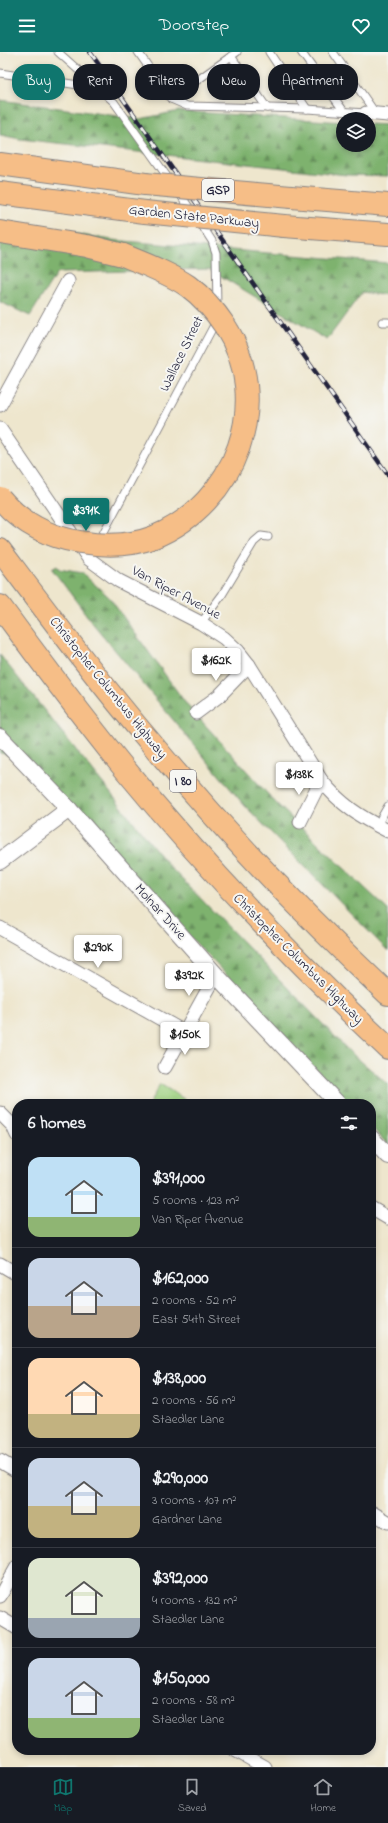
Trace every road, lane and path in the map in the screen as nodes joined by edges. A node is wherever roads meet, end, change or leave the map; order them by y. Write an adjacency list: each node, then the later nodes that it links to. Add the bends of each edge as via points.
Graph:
1 (58, 52): 8 (lane, Wallace Street)
2 (138, 52): 7 (lane)
3 (269, 52): 15 (lane)
4 (301, 52): 16 (lane)
5 (333, 52): 17 (lane)
6 (234, 54): 10 (lane); 14 (lane)
7 (146, 64)
8 (73, 65)
9 (0, 73): 11 (lane)
10 (199, 79)
11 (73, 84)
12 (112, 100): 29 (lane, Wallace Street, via 212,241 216,253 218,304 213,326)
13 (173, 100): 14 (lane, via 187,106)
14 (267, 108): 15 (lane)
15 (307, 109): 16 (lane)
16 (343, 110): 17 (lane)
17 (377, 114)
18 (0, 164): 20 (highway, Garden State Parkway / GSP, bridge, via 145,184)
19 (0, 193): 22 (highway, Garden State Parkway / GSP, bridge, via 144,212)
20 (388, 205)
21 (0, 232): 26 (highway, bridge, via 87,246 123,255 156,268 189,287 214,310 233,339 243,367 247,403 243,437 229,471 209,499 182,522 154,537 122,544 96,545 63,540 36,529 11,511)
22 (388, 234)
23 (68, 280): 24 (street)
24 (0, 405)
25 (0, 429): 29 (street, Van Riper Avenue)
26 (0, 498)
27 (268, 537): 31 (lane, via 261,536 254,542 222,595)
28 (0, 550): 45 (highway, Christopher Columbus Highway / I 80, via 101,683 185,784 279,887)
29 (89, 559): 31 (street, Van Riper Avenue, via 119,581)
30 (0, 606): 34 (highway, Christopher Columbus Highway / I 80)
31 (201, 623): 33 (street, Van Riper Avenue, via 224,638)
32 (0, 629): 34 (highway)
33 (249, 665): 35 (street, via 220,695); 37 (street, Van Riper Avenue)
34 (58, 683): 47 (highway, Christopher Columbus Highway / I 80, via 119,761 214,872 324,987)
35 (196, 712)
36 (0, 737): 39 (street, Molnar Drive)
37 (321, 780): 40 (street); 41 (street, Van Riper Avenue, via 344,806)
38 (388, 806): 41 (lane)
39 (69, 809): 42 (street); 44 (street, Molnar Drive)
40 (300, 822)
41 (382, 828)
42 (0, 861)
43 (0, 928): 46 (street)
44 (216, 975): 46 (street); 49 (street, Molnar Drive)
45 (388, 994)
46 (184, 1032): 48 (street)
47 (388, 1048)
48 (165, 1067)
49 (333, 1099)
50 (0, 1113): 51 (street)
51 (12, 1125)
52 (376, 1143): 53 (street)
53 (388, 1156)
54 (376, 1211): 55 (street)
55 (388, 1218)
56 (0, 1264): 57 (street)
57 (12, 1271)
58 (0, 1461): 59 (street)
59 (12, 1468)
60 (376, 1515): 61 (street)
61 (388, 1522)
62 (12, 1575): 63 (street)
63 (0, 1596)
64 (0, 1618): 65 (street)
65 (12, 1625)
66 (243, 1755): 67 (street)
67 (265, 1767)

